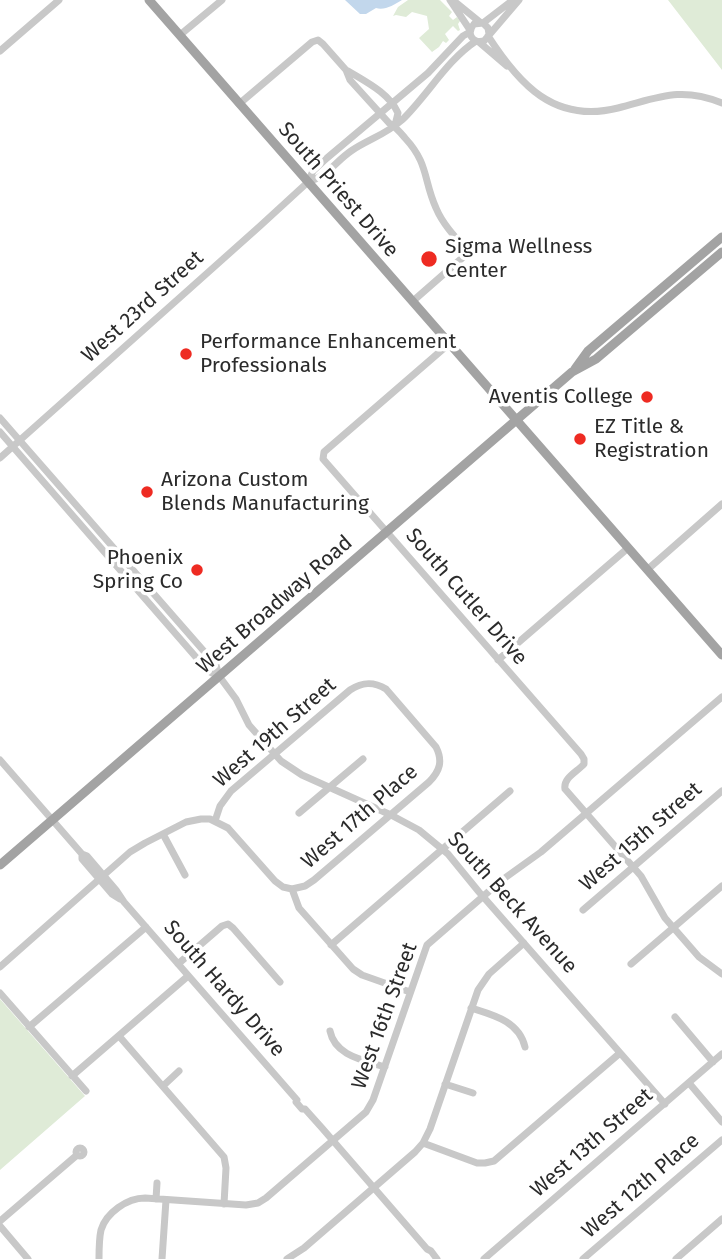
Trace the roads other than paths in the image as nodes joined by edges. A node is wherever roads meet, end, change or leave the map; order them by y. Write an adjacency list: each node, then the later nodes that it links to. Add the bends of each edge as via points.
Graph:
1 (59, 0): 12 (street)
2 (149, 0): 10 (main road, South Priest Drive)
3 (222, 0): 10 (street)
4 (451, 0): 7 (street); 8 (street)
5 (513, 0): 7 (street)
6 (519, 0): 9 (street)
7 (482, 23): 8 (street, via 474,24); 9 (street)
8 (470, 31): 11 (street); 13 (street)
9 (489, 35): 11 (street); 14 (street)
10 (180, 36): 19 (main road, South Priest Drive)
11 (477, 42): 14 (street); 16 (street)
12 (0, 51)
13 (433, 68): 16 (street, via 436,76); 17 (street)
14 (512, 69): 18 (street, via 542,98 575,110 610,110 677,94)
15 (346, 70): 17 (street); 19 (street, via 315,40); 20 (street)
16 (427, 92): 21 (street)
17 (392, 103): 20 (street); 21 (street, via 398,116)
18 (722, 103)
19 (239, 104): 22 (main road, South Priest Drive)
20 (381, 113): 21 (street); 22 (street, via 320,164)
21 (395, 126): 22 (street); 25 (street, via 421,159 440,217 469,252)
22 (308, 182): 25 (main road, South Priest Drive); 31 (street, West 23rd Street)
23 (722, 237): 27 (main road, West Broadway Road, via 589,351)
24 (722, 252): 27 (main road, West Broadway Road, via 596,359)
25 (413, 301): 26 (main road, South Priest Drive)
26 (450, 343): 29 (main road, South Priest Drive); 35 (street, South Cutler Drive, via 322,456)
27 (572, 372): 29 (main road, West Broadway Road)
28 (0, 418): 31 (street)
29 (517, 420): 35 (main road, West Broadway Road); 36 (main road, South Priest Drive)
30 (0, 432): 32 (street)
31 (20, 441): 32 (street, West 23rd Street); 40 (street, via 216,665)
32 (13, 447): 33 (street, West 23rd Street); 40 (street, via 208,671)
33 (0, 458)
34 (722, 504): 37 (street)
35 (386, 532): 39 (street, South Cutler Drive); 40 (main road, West Broadway Road)
36 (628, 548): 37 (main road, South Priest Drive); 39 (street)
37 (647, 570): 38 (main road, South Priest Drive)
38 (722, 655)
39 (498, 660): 50 (street, South Cutler Drive, via 581,754 582,766 564,784)
40 (219, 676): 42 (street, South Beck Avenue, via 249,725); 52 (main road, West Broadway Road)
41 (722, 697): 50 (street, West 16th Street)
42 (274, 754): 45 (street, West 19th Street, via 350,690 370,680 433,742); 46 (street, South Beck Avenue); 53 (street, West 19th Street, via 228,794)
43 (363, 759): 46 (street)
44 (0, 761): 52 (street, South Hardy Drive)
45 (444, 762): 51 (street, West 17th Place, via 432,779)
46 (329, 788): 49 (street); 51 (street, South Beck Avenue)
47 (510, 791): 55 (street)
48 (722, 791): 57 (street, West 15th Street)
49 (299, 813)
50 (586, 813): 57 (street); 62 (street, West 16th Street)
51 (391, 815): 55 (street, South Beck Avenue); 61 (street, West 17th Place, via 314,880)
52 (52, 820): 56 (main road, West Broadway Road); 59 (street, South Hardy Drive)
53 (215, 821): 54 (street, West 19th Street, via 191,820); 61 (street, via 231,831 275,881)
54 (163, 834): 58 (street); 59 (street, West 19th Street, via 135,849)
55 (443, 849): 62 (street, South Beck Avenue); 67 (street)
56 (0, 865)
57 (634, 867): 63 (street, West 15th Street); 65 (street)
58 (185, 875)
59 (102, 878): 64 (street, South Hardy Drive); 70 (street, West 19th Street)
60 (722, 886): 65 (street)
61 (292, 890): 67 (street, via 299,908)
62 (483, 896): 66 (street, South Beck Avenue); 74 (street, West 16th Street, via 428,945)
63 (583, 910)
64 (145, 927): 68 (street, South Hardy Drive); 78 (street)
65 (673, 928): 69 (street); 71 (street)
66 (524, 943): 76 (street, via 486,978); 82 (street, South Beck Avenue)
67 (331, 945): 74 (street, via 358,974)
68 (178, 964): 72 (street, South Hardy Drive); 73 (street, via 228,924)
69 (631, 964)
70 (0, 967)
71 (722, 974)
72 (188, 975): 80 (street); 96 (street, South Hardy Drive)
73 (281, 982)
74 (410, 992): 85 (street, West 16th Street)
75 (0, 993): 78 (street)
76 (471, 1008): 81 (street, via 506,1021 520,1034); 89 (street)
77 (675, 1017): 84 (street)
78 (29, 1027): 87 (street)
79 (330, 1031): 85 (street, via 343,1052)
80 (119, 1036): 87 (street); 90 (street)
81 (525, 1047)
82 (620, 1053): 93 (street, South Beck Avenue); 97 (street, via 494,1161 477,1163)
83 (722, 1054): 84 (street, West 13th Street)
84 (713, 1062): 88 (street, West 13th Street)
85 (385, 1067): 96 (street, West 16th Street, via 370,1106)
86 (179, 1071): 90 (street)
87 (72, 1076): 91 (street)
88 (689, 1083): 93 (street, West 13th Street); 94 (street)
89 (445, 1084): 92 (street); 97 (street)
90 (163, 1086): 103 (street, via 224,1157)
91 (86, 1091)
92 (472, 1093)
93 (665, 1104): 113 (street, West 13th Street)
94 (722, 1122)
95 (722, 1140): 114 (street, West 12th Place)
96 (332, 1141): 100 (street, South Hardy Drive); 103 (street, West 16th Street, via 263,1201)
97 (423, 1143): 100 (street)
98 (77, 1155): 105 (street)
99 (157, 1183): 101 (street)
100 (374, 1188): 111 (street); 112 (street, South Hardy Drive)
101 (156, 1199): 102 (street, West 16th Street); 109 (street, West 16th Street, via 130,1200 109,1217 101,1231)
102 (166, 1200): 103 (street, West 16th Street); 110 (street)
103 (224, 1204)
104 (722, 1219): 115 (street)
105 (0, 1221)
106 (0, 1226): 107 (street)
107 (26, 1256): 108 (street)
108 (16, 1259)
109 (99, 1259)
110 (162, 1259)
111 (287, 1259)
112 (435, 1259)
113 (484, 1259)
114 (583, 1259)
115 (676, 1259)

